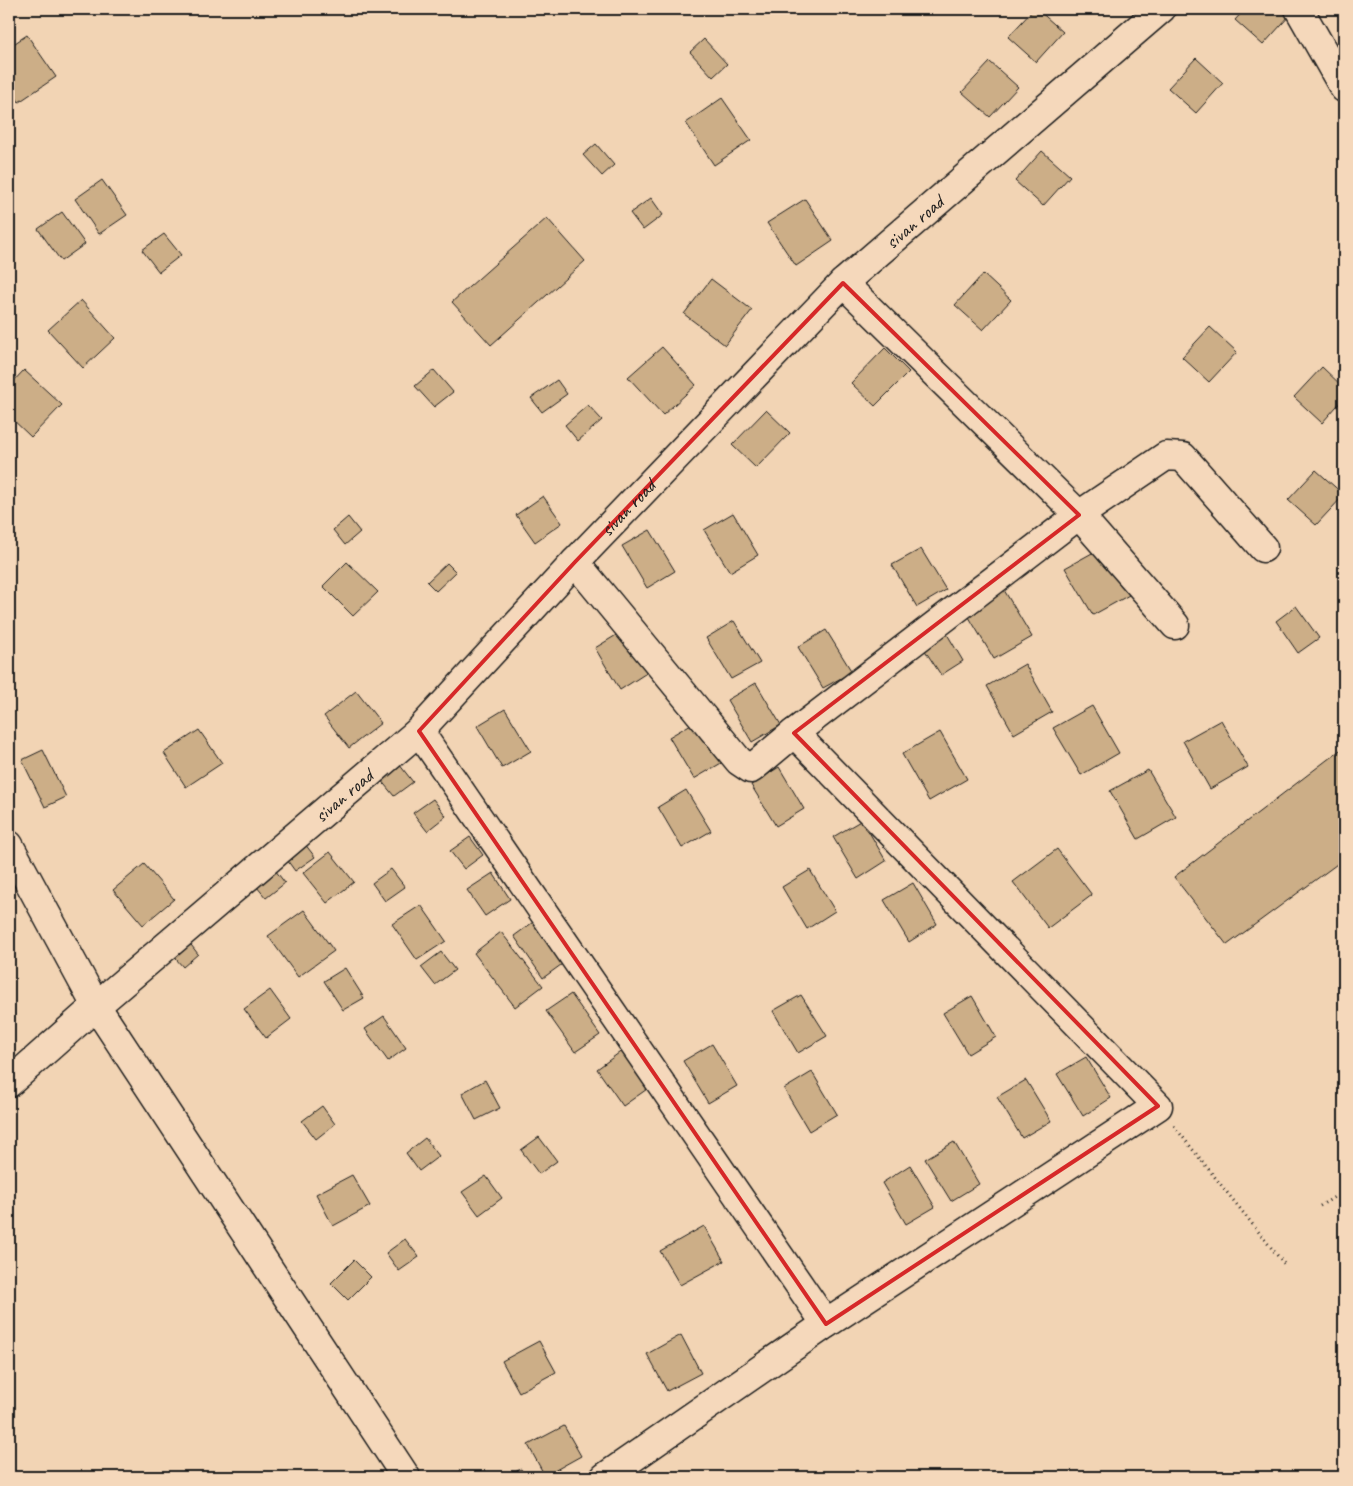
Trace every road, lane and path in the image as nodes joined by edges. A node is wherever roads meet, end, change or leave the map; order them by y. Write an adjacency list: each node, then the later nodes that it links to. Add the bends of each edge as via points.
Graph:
1 (1161, 9): 4 (street, sivan road)
2 (1299, 9): 3 (street)
3 (1344, 88)
4 (843, 283): 5 (street); 7 (street, sivan road)
5 (1079, 515): 6 (street, via 1166,456 1183,457); 8 (street); 10 (street)
6 (1263, 548)
7 (575, 562): 9 (street, sivan road); 10 (street, via 739,761 751,769)
8 (1175, 625)
9 (419, 732): 12 (street, sivan road); 18 (street)
10 (794, 733): 14 (street)
11 (9, 845): 12 (street)
12 (96, 1006): 13 (street, sivan road); 19 (street)
13 (9, 1082)
14 (1158, 1106): 17 (path); 18 (street)
15 (1344, 1191): 16 (path)
16 (1320, 1206)
17 (1285, 1264)
18 (826, 1324): 20 (street)
19 (406, 1477)
20 (605, 1477)

